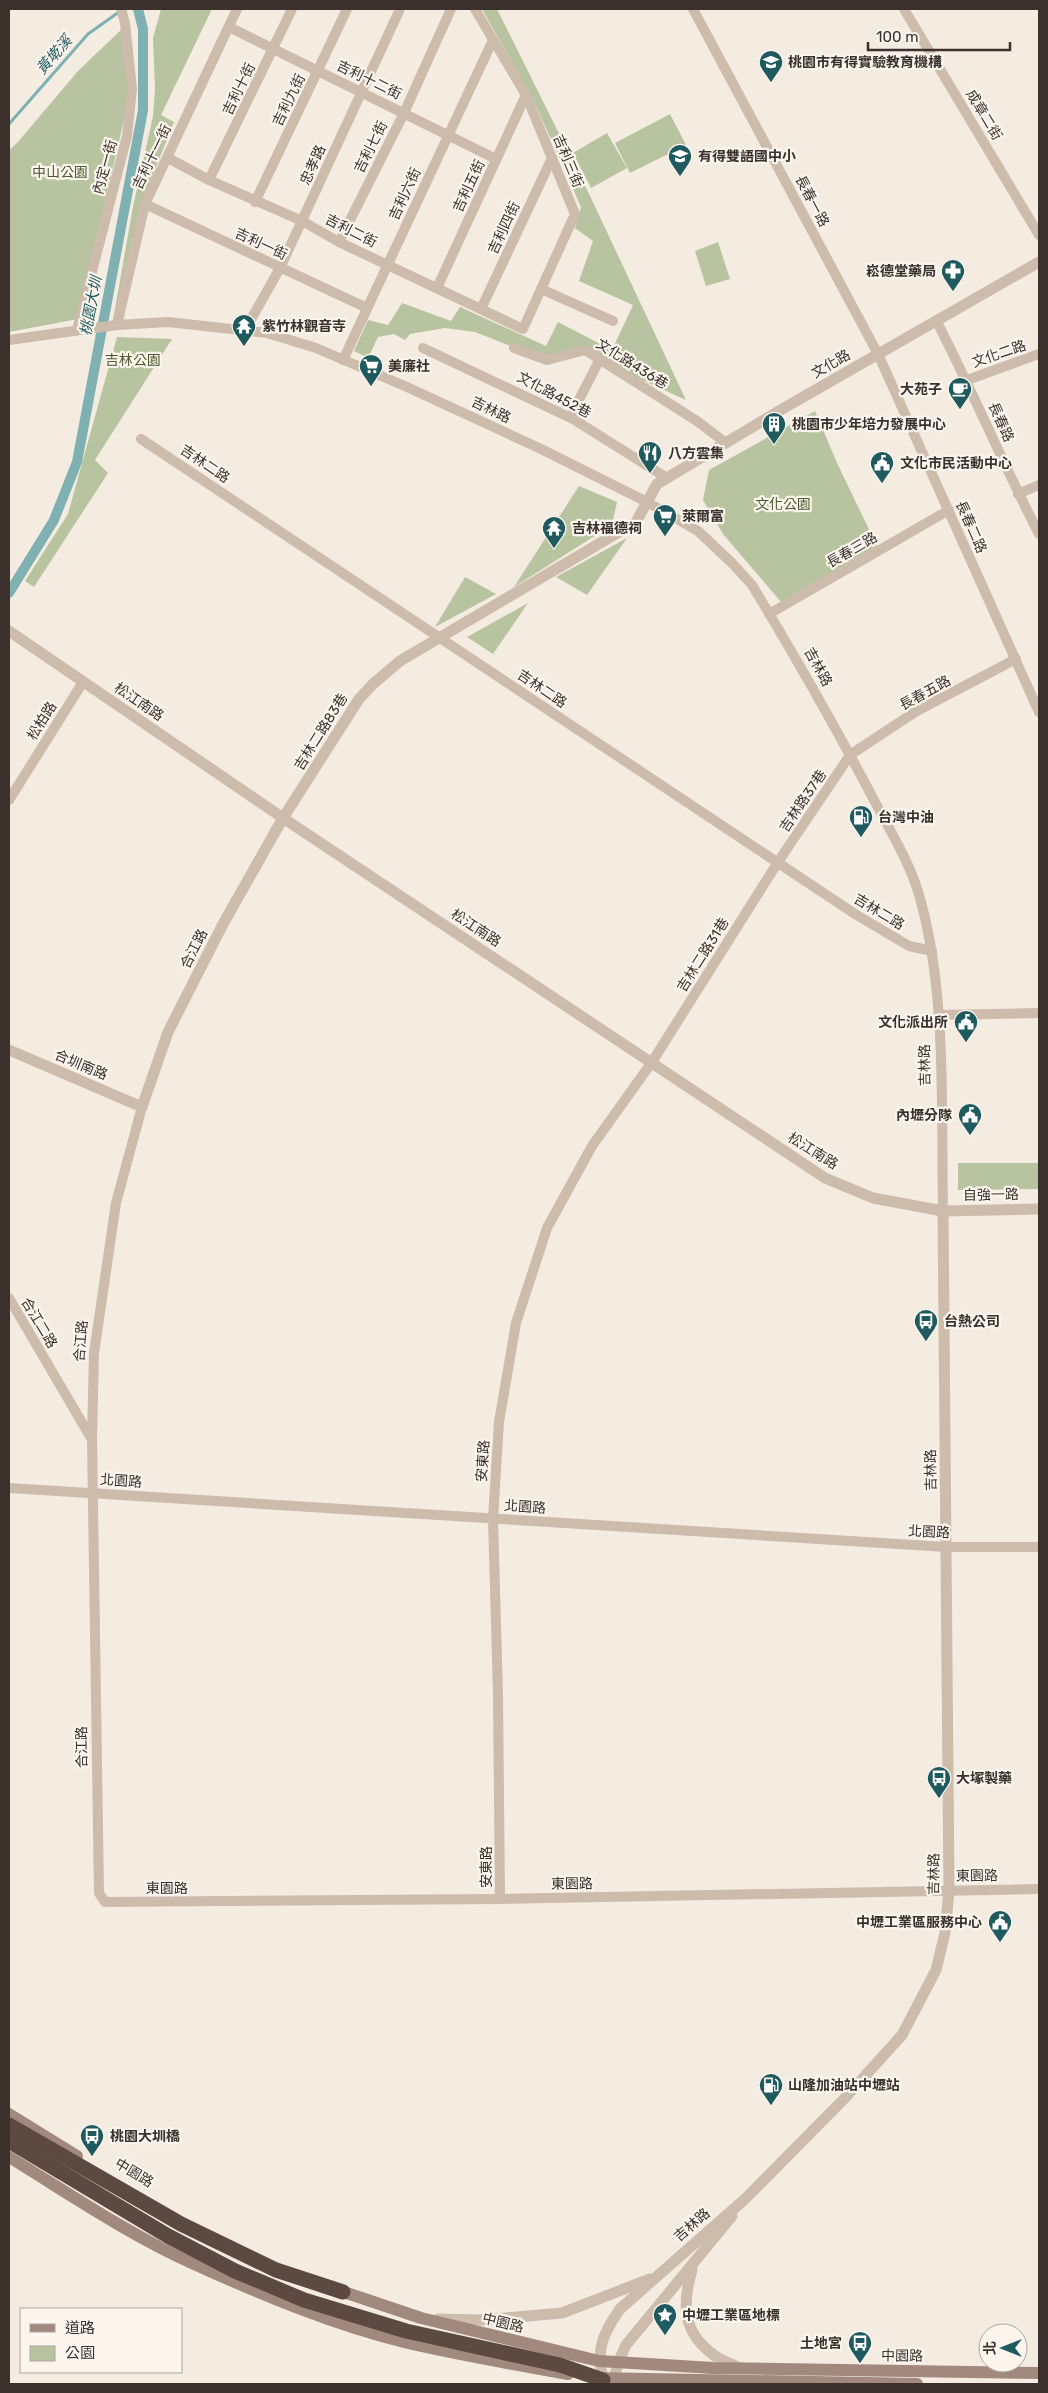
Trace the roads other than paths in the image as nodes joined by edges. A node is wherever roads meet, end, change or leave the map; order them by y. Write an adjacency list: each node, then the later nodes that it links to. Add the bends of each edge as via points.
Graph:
1 (121, 9): 38 (street, 內定一街, via 132,90 127,136)
2 (237, 9): 10 (street, 吉利十一街)
3 (292, 9): 12 (street, 吉利十街)
4 (347, 9): 13 (street, 吉利九街)
5 (400, 9): 14 (street, 忠孝路)
6 (451, 9): 16 (street, 吉利七街)
7 (475, 9): 11 (street, 吉利三街)
8 (693, 9): 43 (street, 長春一路)
9 (904, 9): 25 (street, 成章二街)
10 (229, 27): 12 (street, 吉利十二街); 18 (street, 吉利十一街)
11 (493, 40): 15 (street, 吉利三街); 17 (street, 吉利六街)
12 (274, 48): 13 (street, 吉利十二街); 21 (street, 吉利十街)
13 (319, 71): 14 (street, 吉利十二街); 22 (street, 吉利九街)
14 (361, 92): 16 (street, 吉利十二街); 24 (street, 忠孝路)
15 (526, 95): 19 (street, 吉利三街); 20 (street, 吉利五街)
16 (404, 113): 17 (street, 吉利十二街); 26 (street, 吉利七街)
17 (449, 134): 20 (street, 吉利十二街); 28 (street, 吉利六街)
18 (168, 158): 21 (street, 吉利二街); 23 (street, 吉利十一街)
19 (552, 158): 31 (street, 吉利三街, via 576,214); 33 (street, 吉利四街)
20 (496, 159): 30 (street, 吉利五街)
21 (209, 180): 22 (street, 吉利二街)
22 (255, 202): 24 (street, 吉利二街)
23 (145, 204): 29 (street, 吉利一街); 36 (street, 吉利十一街)
24 (302, 221): 26 (street, 吉利二街); 29 (street, 忠孝路)
25 (1039, 235)
26 (339, 242): 28 (street, 吉利二街)
27 (1039, 262): 35 (street, 文化路)
28 (387, 264): 30 (street, 吉利二街); 32 (street, 吉利六街)
29 (280, 268): 32 (street, 吉利一街); 39 (street, 忠孝路)
30 (437, 288): 33 (street, 吉利二街)
31 (541, 289): 34 (street); 37 (street, 吉利三街)
32 (367, 308): 46 (street, 吉利六街)
33 (481, 309): 37 (street, 吉利二街)
34 (613, 321)
35 (937, 322): 43 (street, 文化路); 47 (street, 長春路)
36 (113, 325): 38 (street, 吉林路); 39 (street, 吉林路, via 168,322)
37 (523, 329)
38 (77, 330): 40 (street, 吉林路)
39 (245, 330): 46 (street, 吉林路, via 300,343)
40 (9, 340)
41 (423, 348): 48 (street, 文化路452巷)
42 (514, 348): 45 (street, 文化路436巷, via 547,360 585,350)
43 (878, 354): 50 (street, 文化路); 55 (street, 長春二路)
44 (1039, 354): 47 (street, 文化二路)
45 (600, 359): 48 (street); 50 (street, 文化路436巷)
46 (343, 360): 54 (street, 吉林路, via 539,448)
47 (967, 380): 53 (street, 長春路)
48 (570, 417): 51 (street, 文化路452巷)
49 (141, 439): 59 (street, 吉林二路)
50 (726, 443): 51 (street, 文化路)
51 (667, 478): 54 (street, 文化路, via 658,484)
52 (1039, 485): 53 (street)
53 (1018, 494): 56 (street, 長春路)
54 (647, 502): 57 (street, 吉林路, via 698,531 752,585); 59 (street, 吉林二路83巷, via 636,522)
55 (949, 510): 57 (street, 長春三路); 60 (street, 長春二路)
56 (1039, 534)
57 (769, 614): 63 (street, 吉林路)
58 (9, 631): 61 (street, 松江南路)
59 (442, 637): 65 (street, 吉林二路83巷, via 400,661 359,699); 66 (street, 吉林二路)
60 (1016, 659): 62 (street, 長春二路); 63 (street, 長春五路, via 915,712)
61 (82, 682): 64 (street, 松柏路); 65 (street, 松江南路)
62 (1039, 712)
63 (850, 755): 66 (street, 吉林路37巷); 67 (street, 吉林路, via 912,873)
64 (9, 800)
65 (283, 818): 71 (street, 松江南路); 72 (street, 合江路, via 223,924 168,1032)
66 (778, 862): 67 (street, 吉林二路, via 855,914 910,946); 71 (street, 吉林二路31巷)
67 (932, 951): 69 (street, 吉林路)
68 (1039, 1013): 69 (street)
69 (938, 1015): 74 (street, 吉林路)
70 (9, 1050): 72 (street, 合圳南路)
71 (652, 1062): 74 (street, 松江南路, via 825,1178 873,1198); 79 (street, 安東路, via 592,1146 542,1239 516,1323 499,1422)
72 (142, 1107): 76 (street, 合江路, via 116,1203 96,1332)
73 (1039, 1209): 74 (street, 自強一路)
74 (943, 1211): 80 (street, 吉林路)
75 (9, 1298): 76 (street, 合江二路)
76 (92, 1438): 78 (street, 合江路)
77 (9, 1488): 78 (street, 北園路)
78 (93, 1493): 79 (street, 北園路); 85 (street, 合江路, via 99,1893)
79 (493, 1519): 80 (street, 北園路); 84 (street, 安東路)
80 (946, 1547): 81 (street, 北園路); 83 (street, 吉林路)
81 (1039, 1547)
82 (1039, 1889): 83 (street, 東園路)
83 (950, 1890): 84 (street, 東園路); 90 (street, 吉林路, via 936,1970 902,2035)
84 (500, 1899): 85 (street, 東園路)
85 (105, 1902)
86 (9, 2114): 93 (main road, 中園路, via 132,2190 200,2227)
87 (9, 2125): 93 (highway, via 181,2224 242,2255)
88 (9, 2141): 99 (highway, via 168,2236 235,2271 304,2300 443,2341 560,2365)
89 (9, 2157): 99 (main road, 中園路, via 191,2263 337,2322 404,2342)
90 (745, 2199): 91 (street, 吉林路); 92 (street, 吉林路)
91 (693, 2266): 96 (street, 吉林路, via 626,2345); 97 (street, via 685,2294 687,2317 699,2340 710,2352)
92 (658, 2275): 94 (street, via 562,2313 483,2320); 95 (street, 吉林路, via 620,2309 602,2341)
93 (343, 2292): 94 (main road, 中園路)
94 (421, 2318): 95 (main road, 中園路)
95 (598, 2361): 96 (main road, 中園路); 99 (street)
96 (618, 2363): 97 (main road, 中園路); 99 (street, 吉林路)
97 (742, 2369): 98 (main road, 中園路)
98 (1039, 2373)
99 (608, 2380): 100 (main road, 中園路)
100 (917, 2384)

